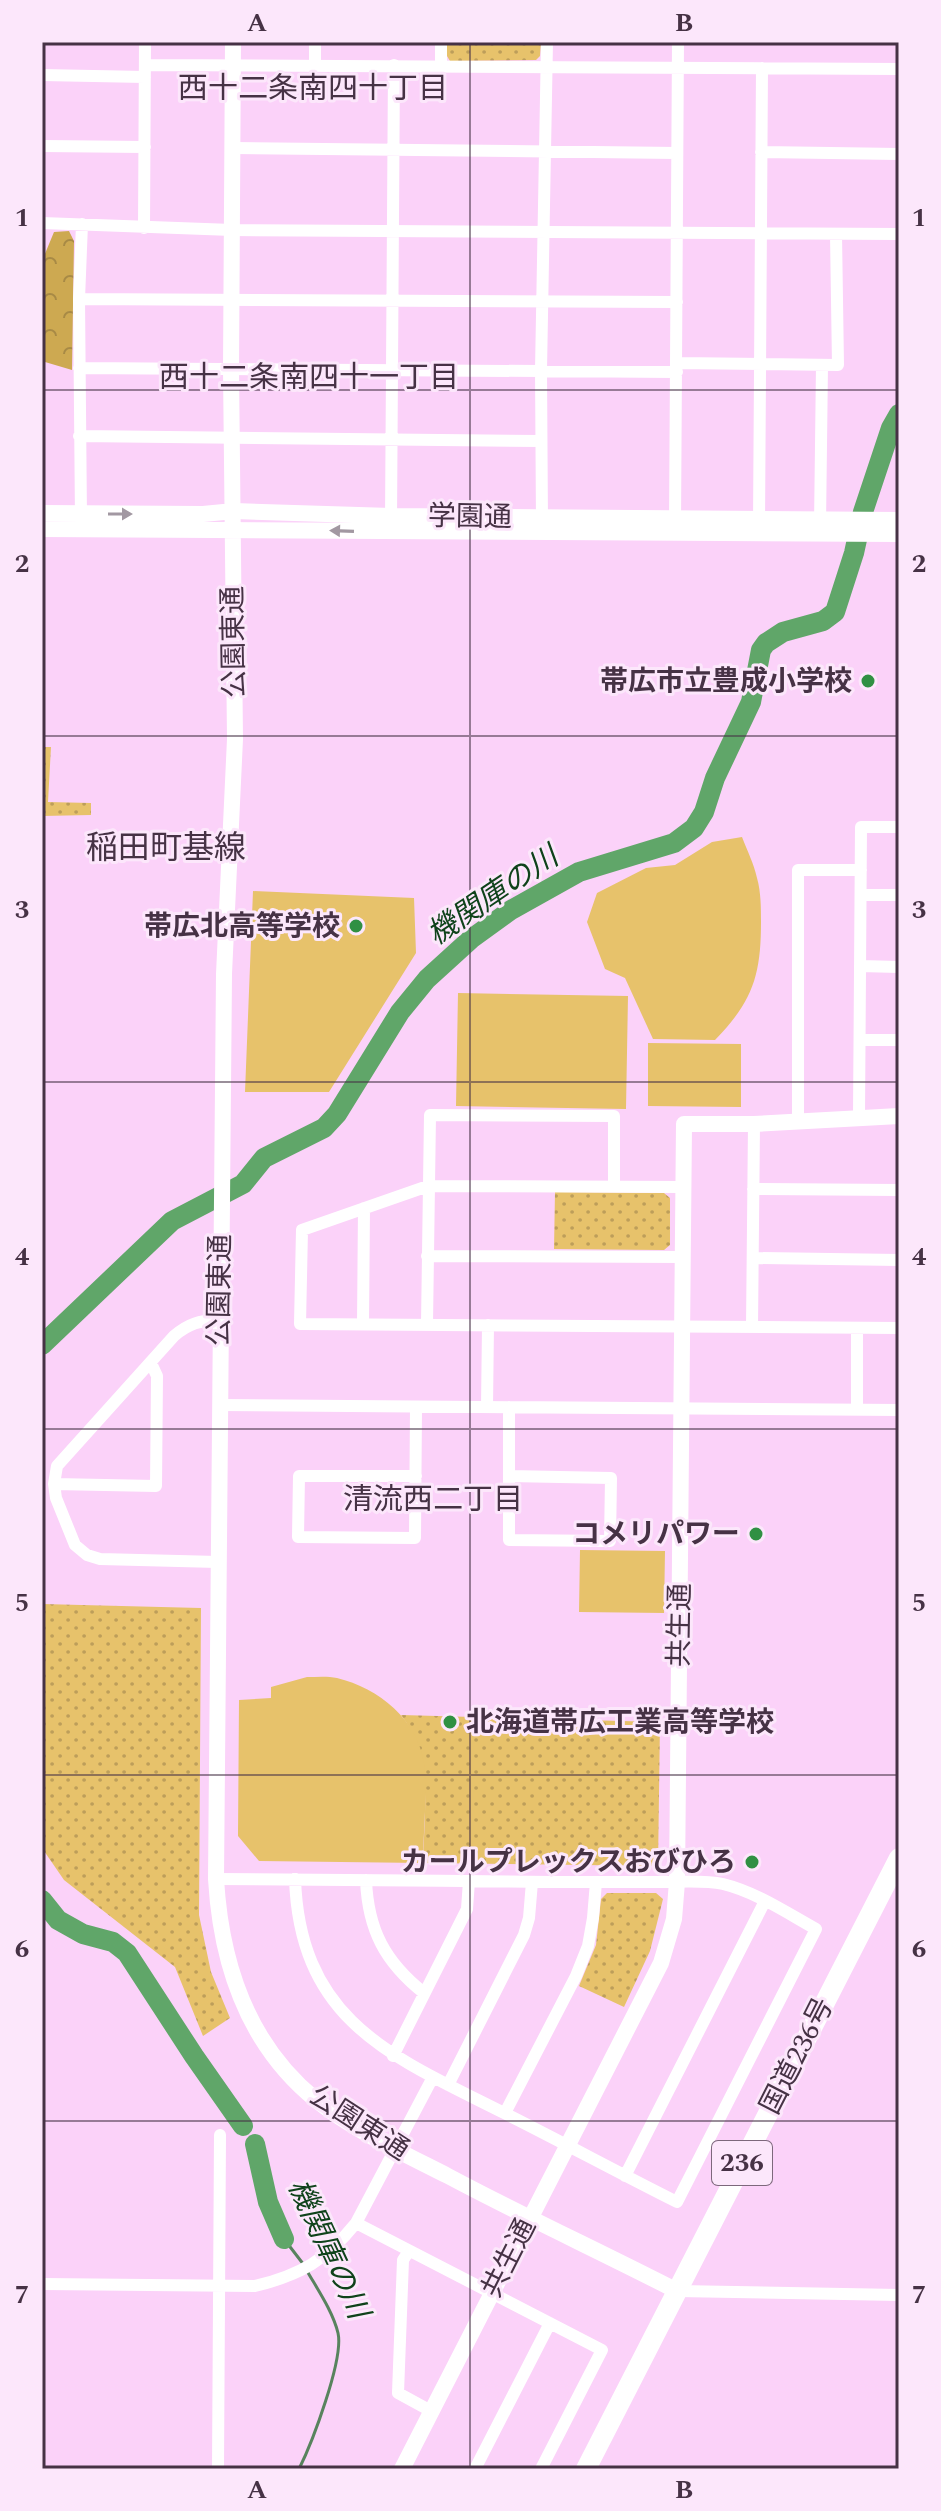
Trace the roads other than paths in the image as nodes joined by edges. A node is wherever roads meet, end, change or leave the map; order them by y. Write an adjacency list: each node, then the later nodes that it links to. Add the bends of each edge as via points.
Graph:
1 (145, 42): 15 (street)
2 (233, 42): 8 (street, 公園東通)
3 (315, 42): 7 (street)
4 (441, 42): 10 (street)
5 (547, 42): 11 (street)
6 (678, 42): 12 (street)
7 (315, 64): 8 (street); 9 (street)
8 (233, 65): 15 (street); 19 (street, 公園東通)
9 (394, 65): 10 (street); 20 (street)
10 (441, 65): 11 (street)
11 (547, 67): 12 (street); 21 (street)
12 (678, 67): 13 (street); 23 (street)
13 (762, 68): 14 (street); 22 (street)
14 (899, 69)
15 (145, 71): 16 (street); 18 (street)
16 (42, 75)
17 (42, 146): 18 (street)
18 (145, 147): 27 (street)
19 (233, 148): 20 (street); 28 (street, 公園東通)
20 (393, 150): 21 (street); 29 (street)
21 (545, 152): 23 (street); 30 (street)
22 (761, 152): 24 (street); 32 (street)
23 (677, 153): 31 (street)
24 (899, 154)
25 (42, 223): 26 (street)
26 (82, 224): 27 (street); 36 (street)
27 (144, 228): 28 (street)
28 (232, 230): 29 (street); 35 (street, 公園東通)
29 (392, 231): 30 (street); 37 (street)
30 (544, 233): 31 (street); 38 (street)
31 (677, 234): 32 (street); 39 (street)
32 (760, 234): 33 (street); 40 (street)
33 (836, 234): 34 (street); 41 (street, via 838,365)
34 (899, 234)
35 (233, 298): 36 (street); 37 (street); 44 (street, 公園東通)
36 (79, 299): 42 (street)
37 (391, 300): 38 (street); 45 (street)
38 (542, 302): 39 (street); 46 (street)
39 (677, 302): 43 (street)
40 (760, 365): 41 (street); 43 (street); 58 (street)
41 (822, 365): 59 (street)
42 (79, 368): 44 (street); 47 (street)
43 (677, 368): 46 (street); 57 (street)
44 (231, 370): 45 (street); 48 (street, 公園東通)
45 (391, 370): 46 (street); 49 (street)
46 (541, 370): 50 (street)
47 (79, 436): 48 (street); 54 (street)
48 (233, 437): 49 (street); 51 (street, 公園東通)
49 (391, 438): 50 (street); 55 (street)
50 (541, 441): 56 (street)
51 (234, 511): 54 (street, 学園通, one-way to 51); 55 (street, 学園通); 62 (street, 公園東通)
52 (42, 513): 54 (street, 学園通)
53 (899, 520): 60 (street, 学園通)
54 (81, 522): 61 (street, 学園通); 62 (street, 学園通)
55 (391, 524): 56 (street, 学園通); 62 (street, 学園通, one-way to 62)
56 (542, 525): 57 (street, 学園通)
57 (675, 526): 58 (street, 学園通)
58 (759, 526): 59 (street, 学園通)
59 (820, 526): 60 (street, 学園通)
60 (878, 527): 63 (street, 学園通)
61 (42, 529)
62 (234, 529): 86 (street, 公園東通, via 235,739 224,974)
63 (899, 534)
64 (899, 827): 65 (street, via 861,827)
65 (861, 870): 66 (street); 74 (street, via 798,870)
66 (861, 895): 67 (street); 68 (street)
67 (899, 895)
68 (860, 966): 69 (street); 70 (street)
69 (899, 967)
70 (860, 1040): 71 (street); 72 (street)
71 (899, 1040)
72 (859, 1116): 73 (street, 共生通); 74 (street, 共生通)
73 (899, 1116)
74 (798, 1121): 75 (street, 共生通)
75 (754, 1124): 78 (street, 共生通, via 684,1124); 79 (street)
76 (428, 1186): 77 (street); 77 (street, via 430,1115 614,1116); 81 (street); 82 (street)
77 (614, 1186): 78 (street)
78 (683, 1187): 83 (street, 共生通)
79 (753, 1189): 80 (street); 84 (street)
80 (899, 1190)
81 (364, 1208): 87 (street); 87 (street, via 302,1230 300,1324)
82 (427, 1256): 83 (street); 88 (street)
83 (683, 1257): 90 (street, 共生通)
84 (753, 1258): 85 (street); 91 (street)
85 (899, 1260)
86 (219, 1319): 94 (street, via 186,1326); 95 (street, 公園東通)
87 (363, 1324): 88 (street)
88 (427, 1324): 89 (street)
89 (488, 1325): 90 (street); 97 (street)
90 (682, 1326): 91 (street); 99 (street, 共生通)
91 (752, 1327): 92 (street)
92 (857, 1328): 93 (street); 100 (street)
93 (899, 1328)
94 (151, 1363): 104 (street, via 57,1466); 104 (street, via 157,1376 156,1486)
95 (219, 1405): 96 (street); 105 (street, 公園東通)
96 (416, 1407): 97 (street); 102 (street)
97 (487, 1407): 98 (street)
98 (509, 1407): 99 (street); 103 (street)
99 (681, 1408): 100 (street); 113 (street, 共生通)
100 (857, 1410): 101 (street)
101 (899, 1410)
102 (416, 1476): 102 (street, via 415,1538 298,1537 299,1476)
103 (509, 1476): 103 (street, via 509,1540 610,1541 611,1478)
104 (54, 1484): 105 (street, via 75,1545 87,1555)
105 (218, 1562): 107 (street, 公園東通)
106 (899, 1858): 129 (highway, 国道236号 / 236)
107 (216, 1879): 108 (street); 122 (street, 公園東通, via 227,1963 263,2042 314,2098)
108 (295, 1879): 109 (street); 116 (street, via 296,1908 317,1972 344,2013)
109 (366, 1880): 110 (street); 115 (street, via 377,1937 406,1978)
110 (469, 1881): 111 (street); 115 (street, via 467,1909)
111 (532, 1882): 112 (street); 118 (street, via 524,1935)
112 (596, 1882): 113 (street); 119 (street, via 588,1946)
113 (677, 1882): 114 (street, via 719,1884); 121 (street, 共生通, via 674,1919 661,1963)
114 (765, 1901): 123 (street); 123 (street, via 816,1929 677,2202)
115 (424, 1993): 116 (street)
116 (393, 2056): 117 (street)
117 (433, 2077): 118 (street); 122 (street)
118 (448, 2085): 119 (street)
119 (505, 2113): 121 (street)
120 (220, 2135): 128 (street)
121 (568, 2146): 123 (street); 124 (street, 共生通)
122 (395, 2148): 124 (street, 公園東通); 125 (street)
123 (625, 2176)
124 (528, 2219): 129 (street, 公園東通); 130 (street, 共生通)
125 (356, 2223): 126 (street); 128 (street, via 324,2257 286,2279)
126 (409, 2251): 130 (street); 133 (street, via 403,2260 398,2393)
127 (42, 2284): 128 (street)
128 (218, 2287): 134 (street)
129 (677, 2291): 131 (street); 138 (highway, 国道236号 / 236)
130 (491, 2293): 132 (street); 133 (street, 共生通)
131 (899, 2295)
132 (550, 2323): 136 (street); 137 (street, via 602,2350)
133 (431, 2411): 135 (street, 共生通)
134 (218, 2469)
135 (402, 2469)
136 (475, 2469)
137 (541, 2469)
138 (586, 2469)

